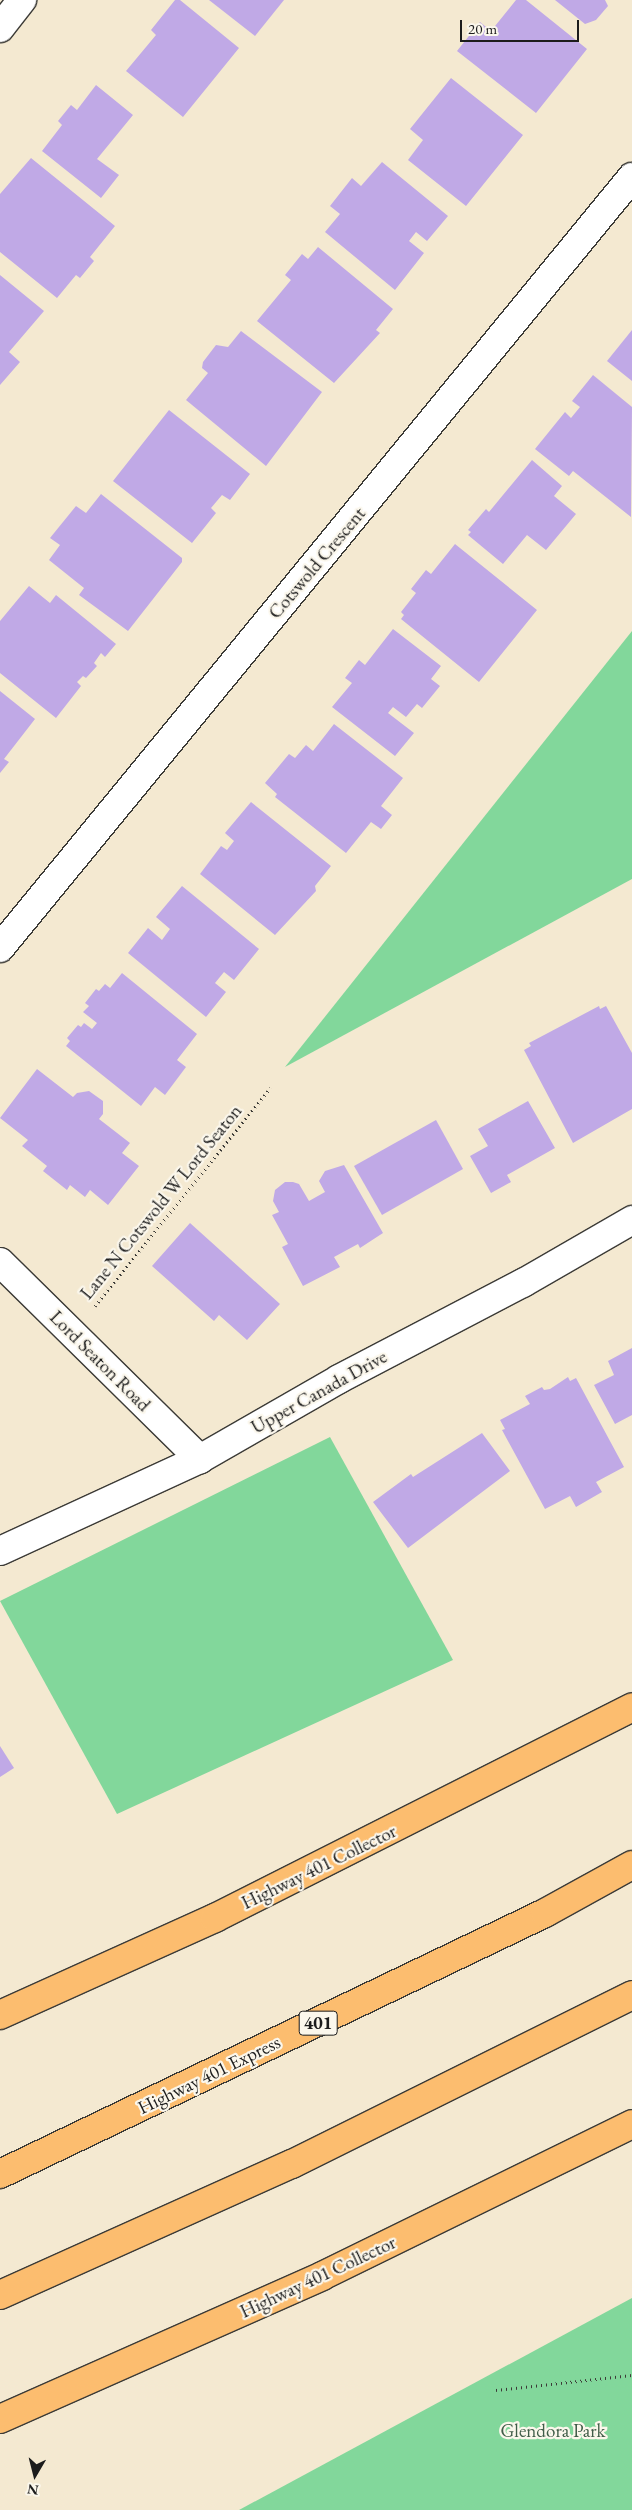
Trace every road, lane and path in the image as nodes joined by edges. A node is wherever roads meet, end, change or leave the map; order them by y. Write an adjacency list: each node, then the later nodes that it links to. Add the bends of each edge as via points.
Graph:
1 (22, 0): 2 (street)
2 (0, 28)
3 (632, 177): 4 (street, Cotswold Crescent, via 583,241)
4 (0, 948)
5 (270, 1088): 8 (path, Lane N Cotswold W Lord Seaton)
6 (632, 1220): 9 (street, Upper Canada Drive)
7 (0, 1262): 8 (street, Lord Seaton Road)
8 (73, 1334): 9 (street, Lord Seaton Road)
9 (200, 1459): 10 (street, Upper Canada Drive)
10 (0, 1551)
11 (632, 1707): 14 (highway, Highway 401 Collector, via 535,1759 215,1918)
12 (632, 1865): 16 (highway, Highway 401 Express / 401, via 544,1913)
13 (632, 1995): 17 (highway, via 292,2164)
14 (0, 2015)
15 (632, 2124): 20 (highway, Highway 401 Collector, via 322,2276)
16 (0, 2174)
17 (0, 2295)
18 (632, 2375): 19 (path)
19 (496, 2390)
20 (0, 2419)

